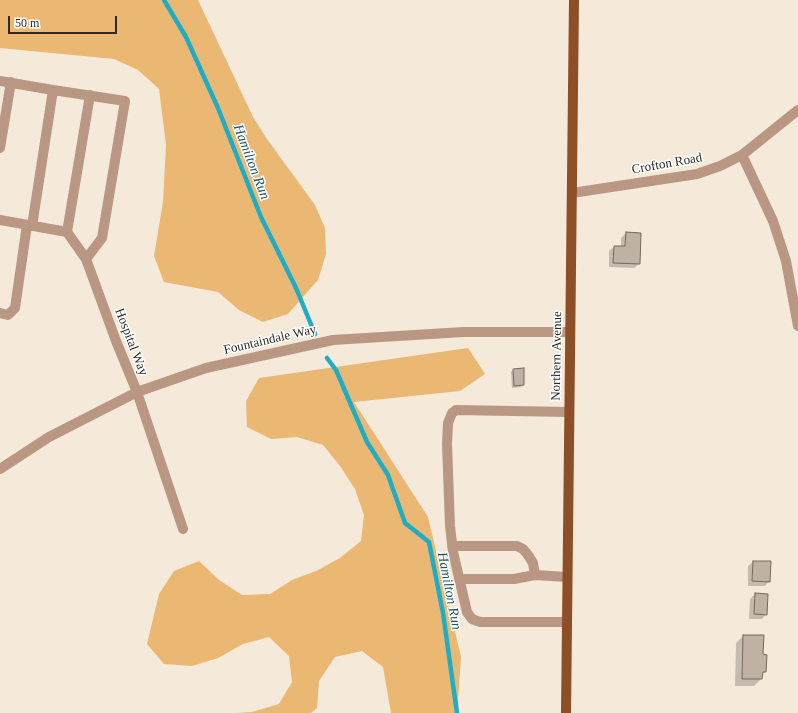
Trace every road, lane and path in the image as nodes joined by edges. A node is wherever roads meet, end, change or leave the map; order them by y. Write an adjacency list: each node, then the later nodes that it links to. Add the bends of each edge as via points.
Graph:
1 (574, 0): 9 (main road, Northern Avenue)
2 (0, 81): 3 (street)
3 (11, 82): 4 (street); 7 (street)
4 (53, 90): 5 (street); 11 (street)
5 (90, 95): 12 (street); 13 (street, via 124,101 102,238)
6 (798, 110): 8 (street, Crofton Road)
7 (0, 148)
8 (742, 155): 9 (street, Crofton Road, via 697,174); 15 (street, via 773,221 786,260)
9 (572, 193): 16 (main road, Northern Avenue)
10 (0, 220): 11 (street)
11 (29, 226): 12 (street); 14 (street, via 15,308 8,314)
12 (67, 232): 13 (street, Hospital Way)
13 (86, 259): 17 (street, Hospital Way)
14 (0, 313)
15 (798, 326)
16 (570, 332): 17 (street, Fountaindale Way, via 463,332 333,340 206,368); 18 (main road, Northern Avenue)
17 (137, 392): 19 (street, Fountaindale Way, via 49,438); 20 (street, Hospital Way)
18 (569, 412): 21 (street, via 456,410 452,413 448,423 447,444); 23 (main road, Northern Avenue)
19 (0, 470)
20 (184, 529)
21 (452, 546): 22 (street, via 517,546 528,554); 24 (street)
22 (536, 575): 23 (street); 24 (street, via 514,579)
23 (567, 577): 25 (main road, Northern Avenue)
24 (459, 579): 25 (street, via 467,612 472,619 480,622)
25 (567, 622): 26 (main road, Northern Avenue)
26 (566, 713)

